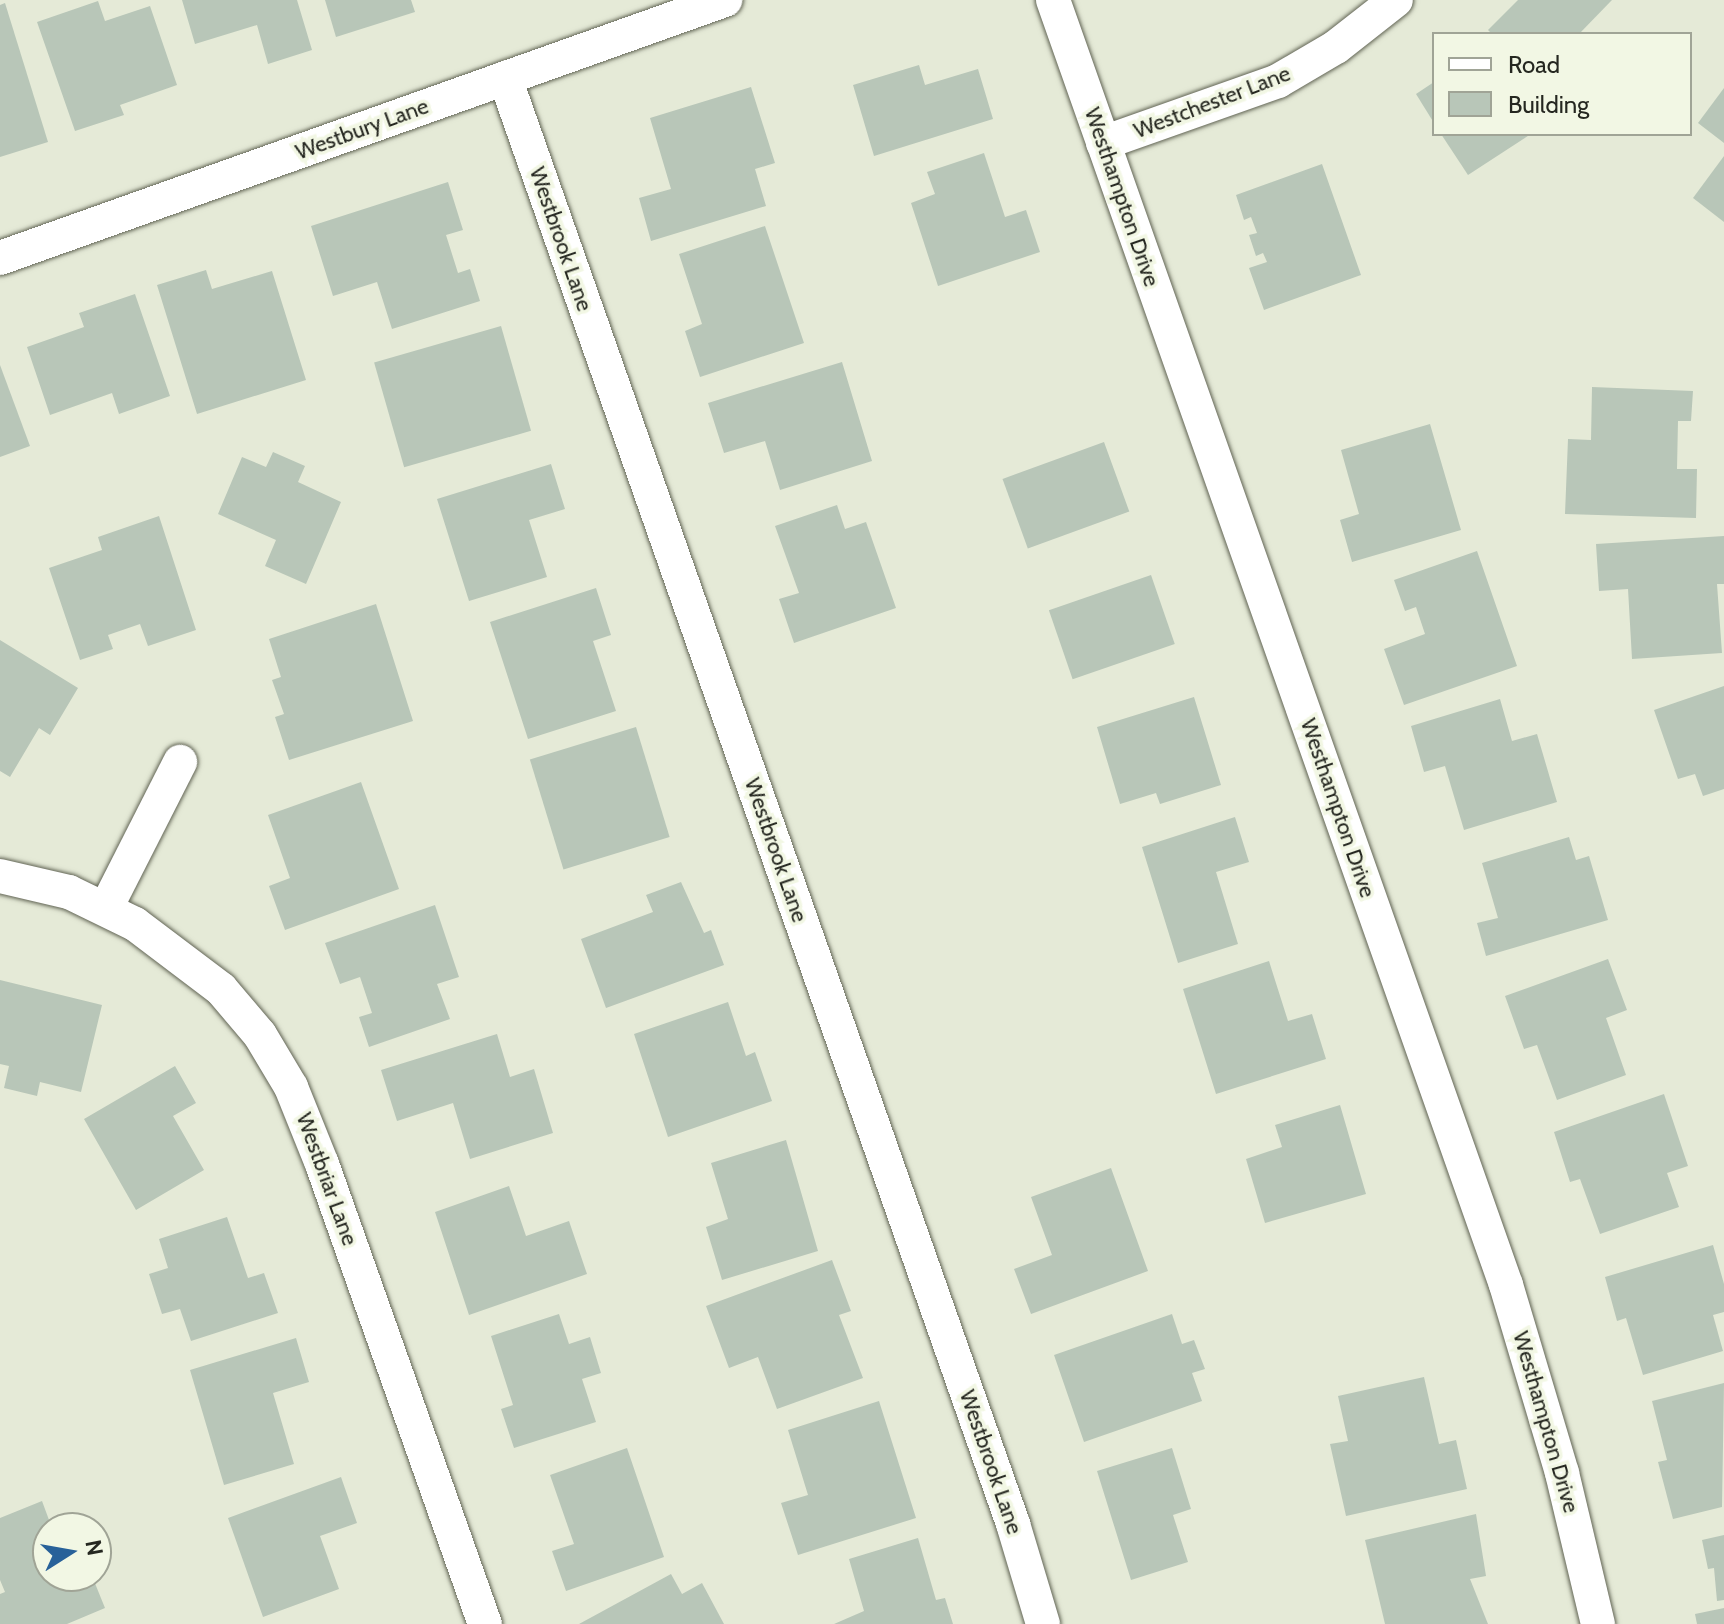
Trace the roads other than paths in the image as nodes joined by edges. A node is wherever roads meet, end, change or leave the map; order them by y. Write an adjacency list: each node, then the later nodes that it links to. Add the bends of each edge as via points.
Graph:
1 (725, 0): 4 (street, Westbury Lane)
2 (1053, 0): 5 (street, Westhampton Drive)
3 (1396, 0): 5 (street, Westchester Lane, via 1336,47 1278,81)
4 (505, 78): 6 (street, Westbury Lane); 11 (street, Westbrook Lane, via 1008,1509)
5 (1103, 143): 12 (street, Westhampton Drive, via 1506,1285 1562,1473)
6 (0, 258)
7 (180, 762): 9 (street)
8 (0, 876): 9 (street, Westbriar Lane, via 69,892)
9 (106, 908): 10 (street, Westbriar Lane, via 164,943 221,989 260,1035 291,1087)
10 (485, 1624)
11 (1043, 1624)
12 (1598, 1624)

